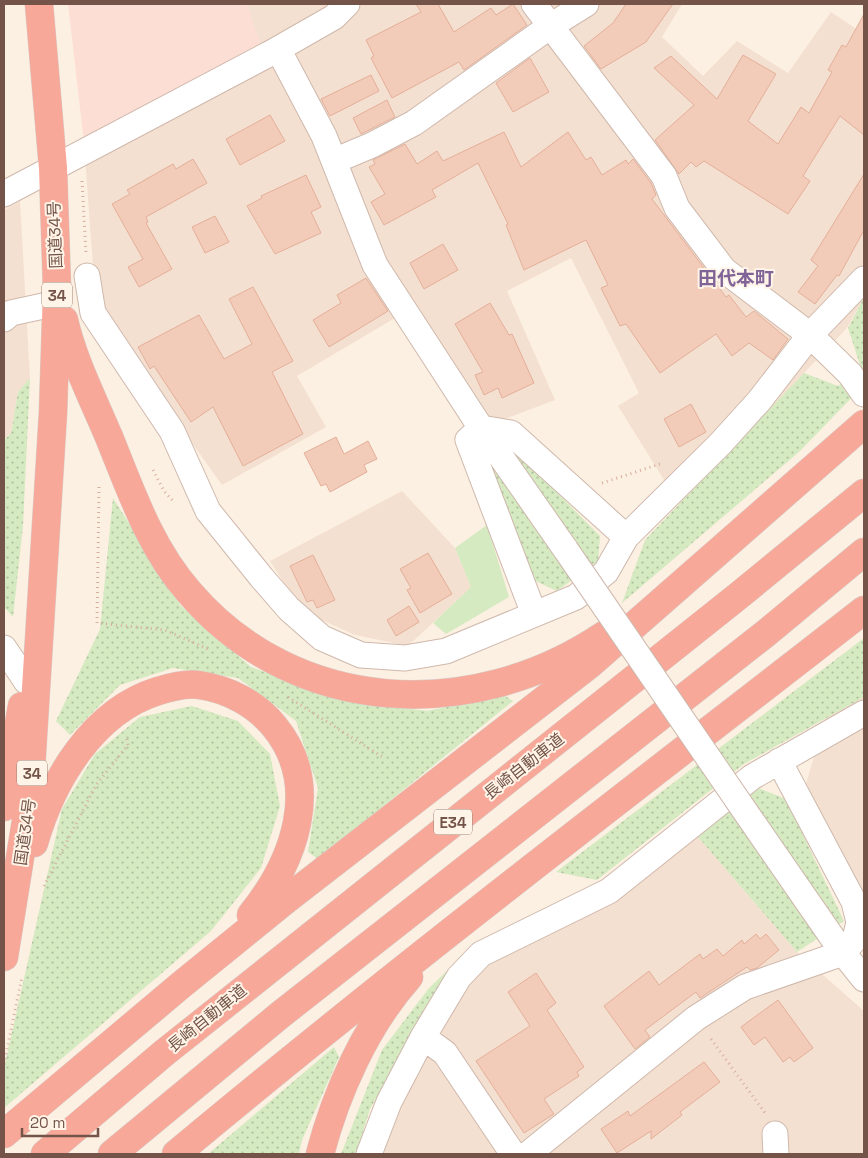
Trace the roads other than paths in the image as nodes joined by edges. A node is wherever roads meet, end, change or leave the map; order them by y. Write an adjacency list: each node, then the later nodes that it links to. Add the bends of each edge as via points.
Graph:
1 (39, 4): 8 (highway, 国道34号 / 34)
2 (347, 4): 6 (street, via 334,17)
3 (534, 4): 5 (street)
4 (586, 4): 5 (street)
5 (550, 27): 7 (street, via 414,123); 14 (street, via 664,176 677,208 724,270)
6 (278, 49): 7 (street); 8 (street)
7 (334, 161): 17 (street, via 375,265)
8 (53, 168): 9 (street); 12 (highway, 国道34号 / 34)
9 (4, 194)
10 (87, 276): 24 (street, via 93,313 172,431 208,511 289,609 322,638 361,655 405,658 446,651)
11 (864, 280): 14 (street)
12 (57, 296): 13 (street); 21 (highway, via 78,366 140,513 161,554 188,592 218,622 284,665 320,680 359,690 399,695 470,691 548,667 595,641); 22 (highway, 国道34号 / 34)
13 (4, 318)
14 (810, 335): 15 (street); 19 (street, via 720,444)
15 (857, 384)
16 (864, 424): 21 (highway)
17 (481, 428): 19 (street, via 511,433); 24 (street, via 468,440); 32 (street, bridge)
18 (864, 493): 38 (highway, 長崎自動車道 / E34, via 730,604 164,1053)
19 (626, 537): 24 (street, via 606,572 576,597)
20 (864, 552): 39 (highway, E34, via 741,653 272,1021)
21 (685, 580): 35 (highway, via 589,665)
22 (42, 586): 26 (highway, 国道34号 / 34); 33 (highway, 国道34号 / 34, via 35,734)
23 (864, 610): 31 (highway)
24 (534, 614)
25 (4, 648): 26 (street)
26 (25, 687): 28 (highway); 30 (highway, 国道34号 / 34)
27 (864, 713): 29 (street)
28 (4, 749)
29 (778, 761): 32 (street, via 854,902 859,922 855,939); 36 (street, via 752,777 609,890 482,954 459,977)
30 (4, 807)
31 (452, 930): 40 (highway); 41 (highway, via 382,1013 360,1051)
32 (843, 953): 34 (street); 44 (street, via 745,987 696,1018)
33 (10, 964): 35 (highway, via 36,836 66,770 82,746 124,706 148,694 198,685 246,701 264,714 281,734 300,780 300,808 288,855 268,894 243,925)
34 (864, 979)
35 (180, 985): 37 (highway)
36 (423, 1037): 42 (street, via 389,1102); 43 (street, via 445,1052)
37 (4, 1134)
38 (45, 1154)
39 (112, 1154)
40 (176, 1154)
41 (320, 1154)
42 (369, 1154)
43 (513, 1154)
44 (528, 1154)

